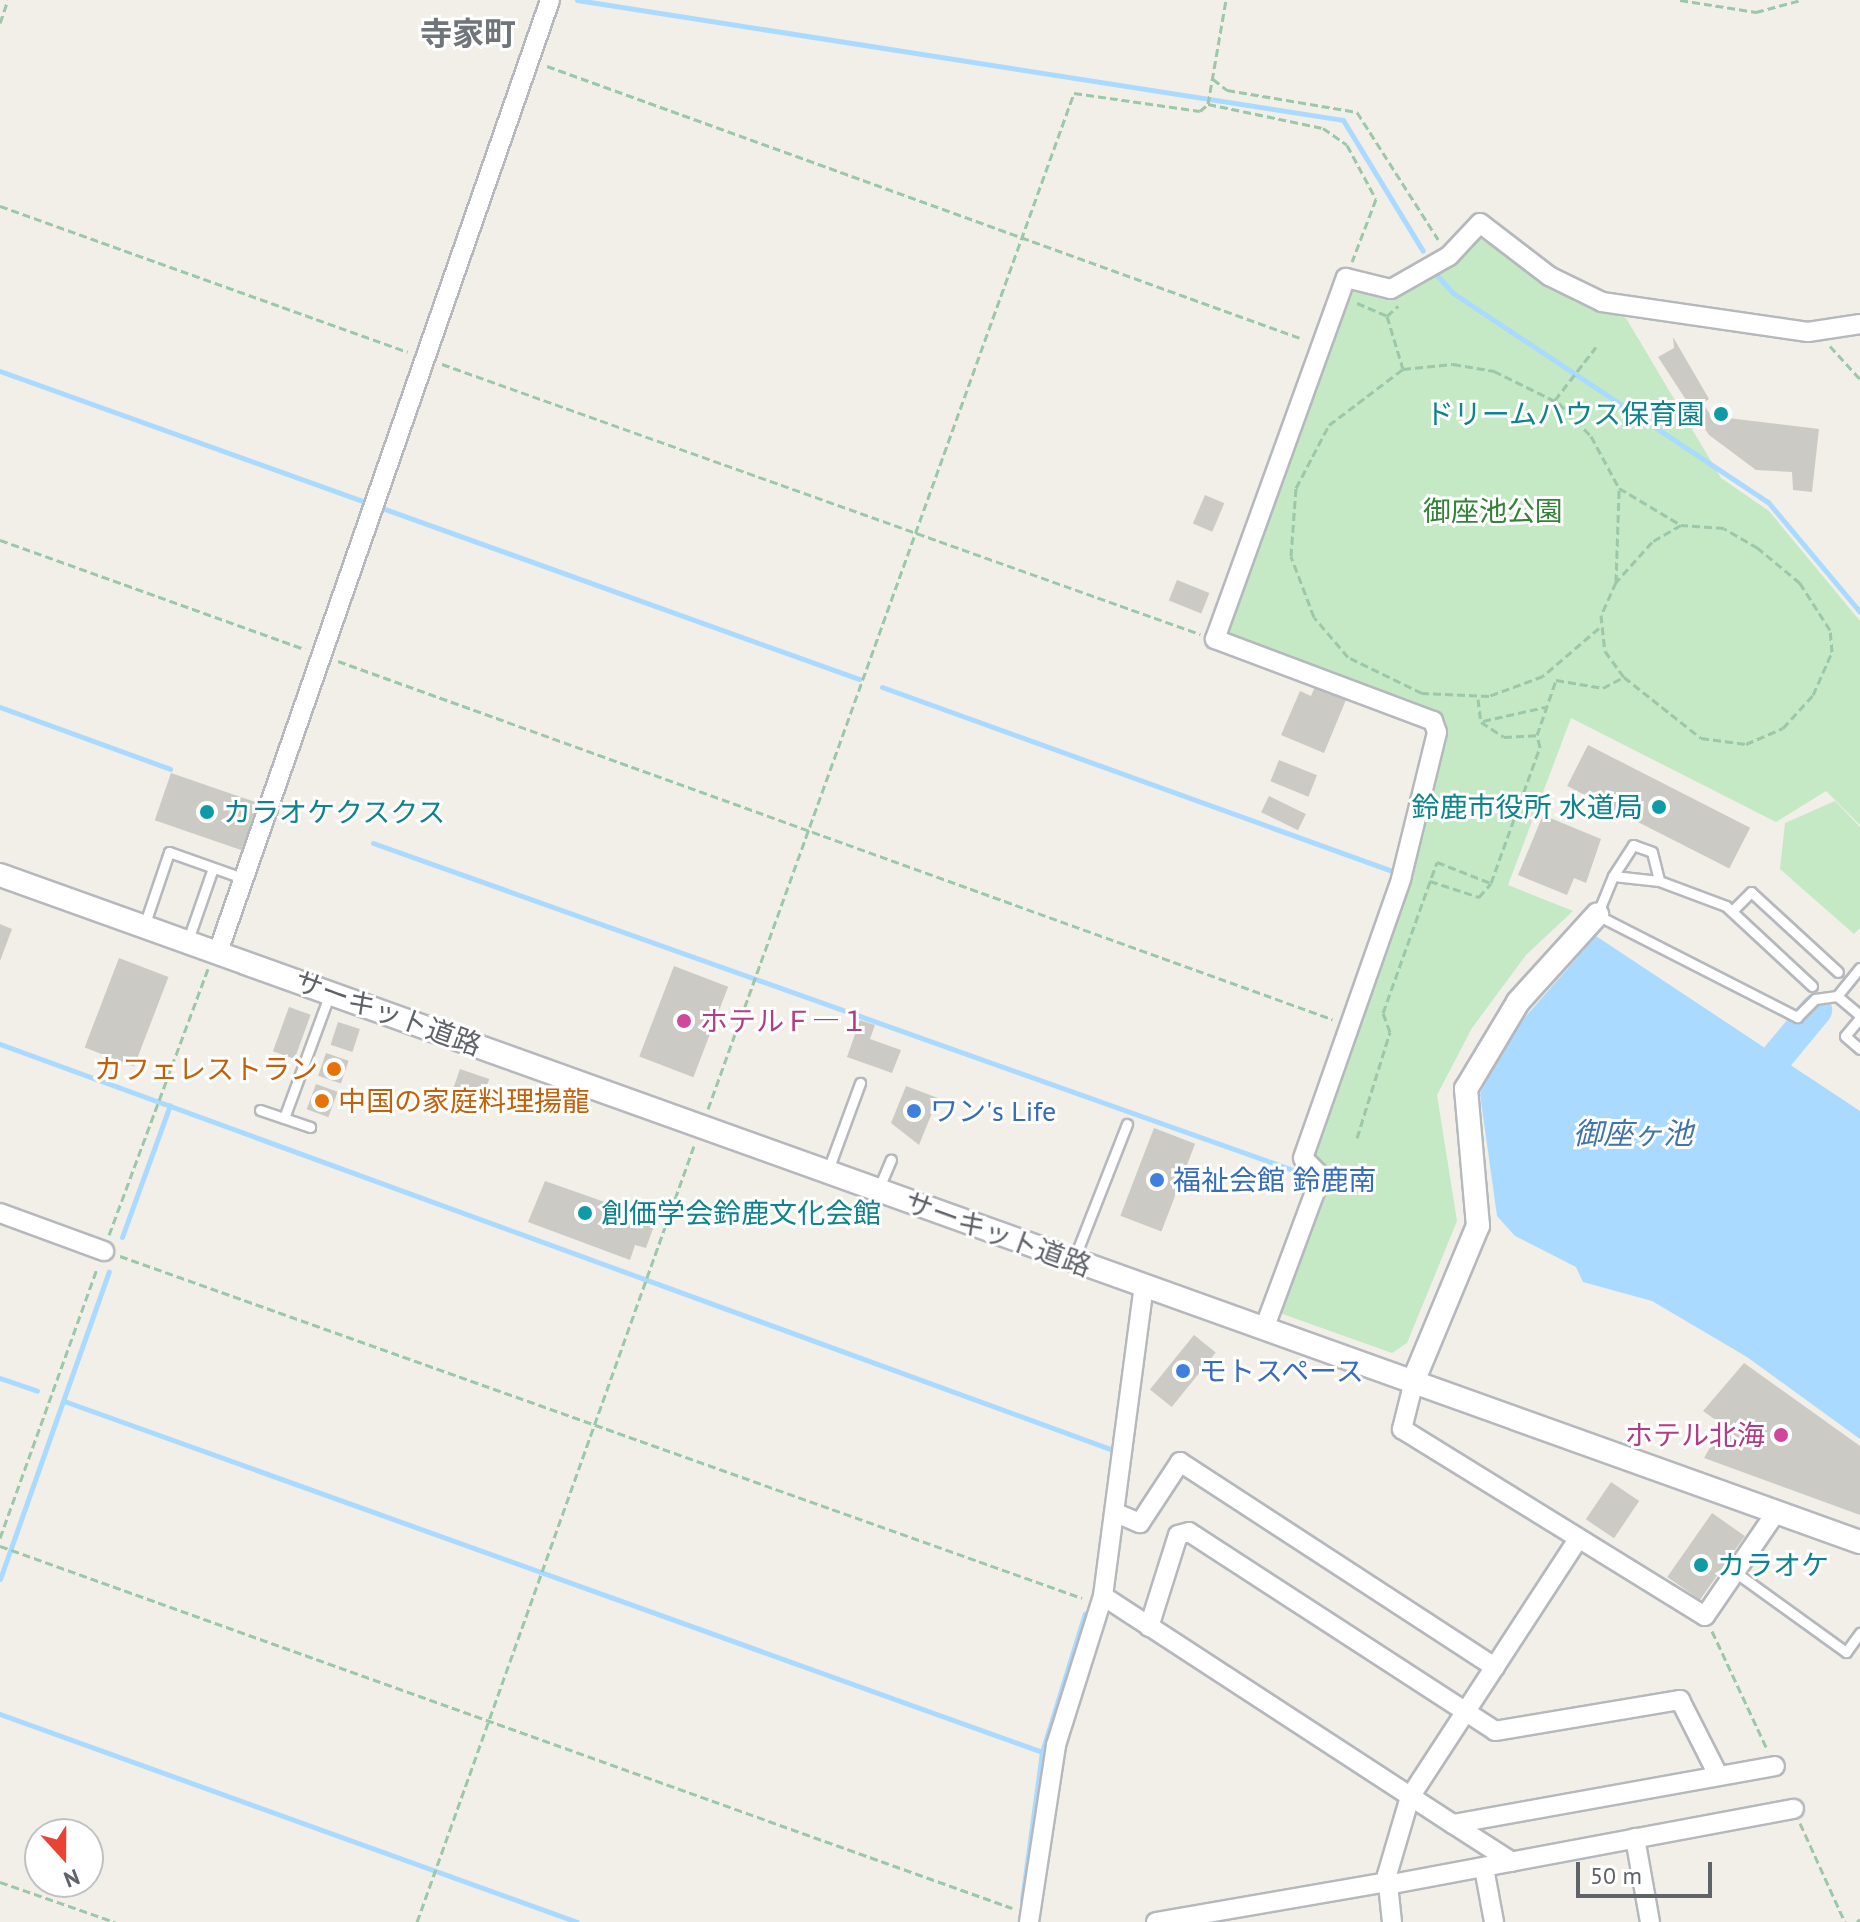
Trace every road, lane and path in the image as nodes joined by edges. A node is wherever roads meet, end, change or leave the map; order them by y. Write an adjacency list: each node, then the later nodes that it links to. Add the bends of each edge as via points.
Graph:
1 (8, 0): 6 (path)
2 (1226, 0): 8 (path)
3 (1680, 0): 4 (path, via 1756,12)
4 (1801, 0)
5 (550, 1): 7 (street)
6 (0, 23)
7 (534, 61): 11 (path); 18 (street)
8 (1213, 79): 9 (path); 12 (path, via 1227,90 1357,112)
9 (1208, 104): 11 (path, via 1185,113 1074,93); 13 (path, via 1323,128 1347,145 1376,199)
10 (0, 206): 18 (path)
11 (1020, 239): 16 (path); 24 (path)
12 (1449, 256): 13 (street, via 1391,289); 15 (street, via 1480,223 1549,276 1602,302)
13 (1342, 287): 16 (street); 19 (path, via 1387,316)
14 (1860, 324): 15 (street)
15 (1817, 331): 20 (path)
16 (1322, 346): 28 (street)
17 (1596, 347): 21 (path)
18 (428, 358): 24 (path); 29 (street)
19 (1403, 369): 21 (path, via 1453,364 1494,371); 33 (path, via 1344,408 1312,451 1292,506 1291,556 1314,617 1348,657 1399,686)
20 (1860, 379)
21 (1555, 400): 22 (path, via 1591,436)
22 (1619, 488): 23 (path); 26 (path)
23 (1681, 525): 26 (path, via 1652,542); 31 (path, via 1736,533 1800,583 1830,630 1827,668 1783,728 1736,746 1701,738)
24 (914, 534): 28 (path); 37 (path)
25 (0, 540): 29 (path)
26 (1616, 582): 27 (path)
27 (1601, 626): 30 (path); 31 (path, via 1605,651)
28 (1215, 639): 56 (street, via 1433,721 1437,732 1401,879)
29 (322, 655): 37 (path); 49 (street)
30 (1550, 671): 32 (path); 33 (path)
31 (1624, 677): 32 (path, via 1603,688)
32 (1556, 680): 34 (path)
33 (1477, 697): 35 (path)
34 (1545, 707): 35 (path); 36 (path)
35 (1481, 722): 36 (path, via 1504,737)
36 (1537, 735): 44 (path, via 1540,747)
37 (810, 830): 56 (path); 63 (path)
38 (213, 868): 40 (lane); 47 (lane, via 169,852); 48 (lane)
39 (0, 875): 47 (street, サーキット道路)
40 (234, 875)
41 (1613, 876): 43 (lane); 43 (lane, via 1633,845 1652,852); 46 (lane)
42 (1430, 881): 44 (path, via 1479,897); 44 (path, via 1437,862); 64 (path, via 1383,1013 1390,1032)
43 (1659, 881): 45 (lane)
44 (1491, 883)
45 (1732, 911): 51 (lane, via 1751,892); 52 (lane)
46 (1597, 915): 54 (lane, via 1797,1017 1815,999); 73 (street, via 1518,1002 1466,1089 1478,1226)
47 (144, 926): 48 (street, サーキット道路)
48 (188, 942): 49 (street, サーキット道路)
49 (218, 952): 53 (street, サーキット道路); 69 (path)
50 (1860, 968): 54 (lane)
51 (1838, 972)
52 (1812, 986)
53 (330, 993): 60 (lane); 63 (street, サーキット道路)
54 (1837, 996): 55 (lane)
55 (1860, 1016): 57 (lane, via 1845,1036)
56 (1350, 1026): 72 (street, via 1303,1158 1321,1176)
57 (1860, 1049)
58 (860, 1083): 66 (lane)
59 (260, 1110): 60 (lane)
60 (284, 1118): 62 (lane)
61 (1127, 1124): 70 (lane)
62 (310, 1127)
63 (701, 1127): 66 (street, サーキット道路); 74 (path)
64 (1357, 1138)
65 (891, 1160): 67 (lane)
66 (827, 1173): 67 (street, サーキット道路)
67 (878, 1190): 70 (street, サーキット道路)
68 (0, 1213): 69 (street)
69 (104, 1251): 74 (path); 77 (path)
70 (1074, 1261): 71 (street, サーキット道路)
71 (1144, 1286): 72 (street, サーキット道路); 76 (street)
72 (1264, 1329): 73 (street, サーキット道路)
73 (1415, 1377): 75 (street, サーキット道路); 78 (street, via 1402,1429)
74 (595, 1424): 82 (path); 87 (path)
75 (1777, 1511): 79 (street, サーキット道路); 81 (street)
76 (1116, 1513): 82 (street); 85 (street, via 1140,1523 1180,1462)
77 (0, 1538)
78 (1578, 1539): 81 (street, via 1705,1616); 85 (street)
79 (1860, 1542)
80 (0, 1546): 87 (path)
81 (1735, 1572): 84 (lane, via 1846,1652)
82 (1102, 1600): 83 (street); 98 (street, via 1056,1745)
83 (1149, 1627): 86 (street, via 1178,1535 1189,1532); 90 (street)
84 (1860, 1633)
85 (1495, 1667): 86 (street)
86 (1465, 1712): 89 (street, via 1495,1731 1680,1700); 90 (street)
87 (487, 1719): 98 (path); 100 (path)
88 (1775, 1766): 89 (street)
89 (1718, 1775): 92 (street)
90 (1410, 1797): 92 (street); 97 (street)
91 (1794, 1809): 93 (street)
92 (1453, 1824): 94 (street)
93 (1635, 1838): 94 (street); 106 (street)
94 (1512, 1862): 95 (street)
95 (1484, 1868): 97 (street); 105 (street)
96 (0, 1882): 99 (path)
97 (1387, 1883): 103 (street); 104 (street)
98 (1030, 1918)
99 (115, 1922)
100 (417, 1922)
101 (1143, 1922): 102 (street)
102 (1150, 1922)
103 (1156, 1922)
104 (1392, 1922)
105 (1494, 1922)
106 (1650, 1922)

